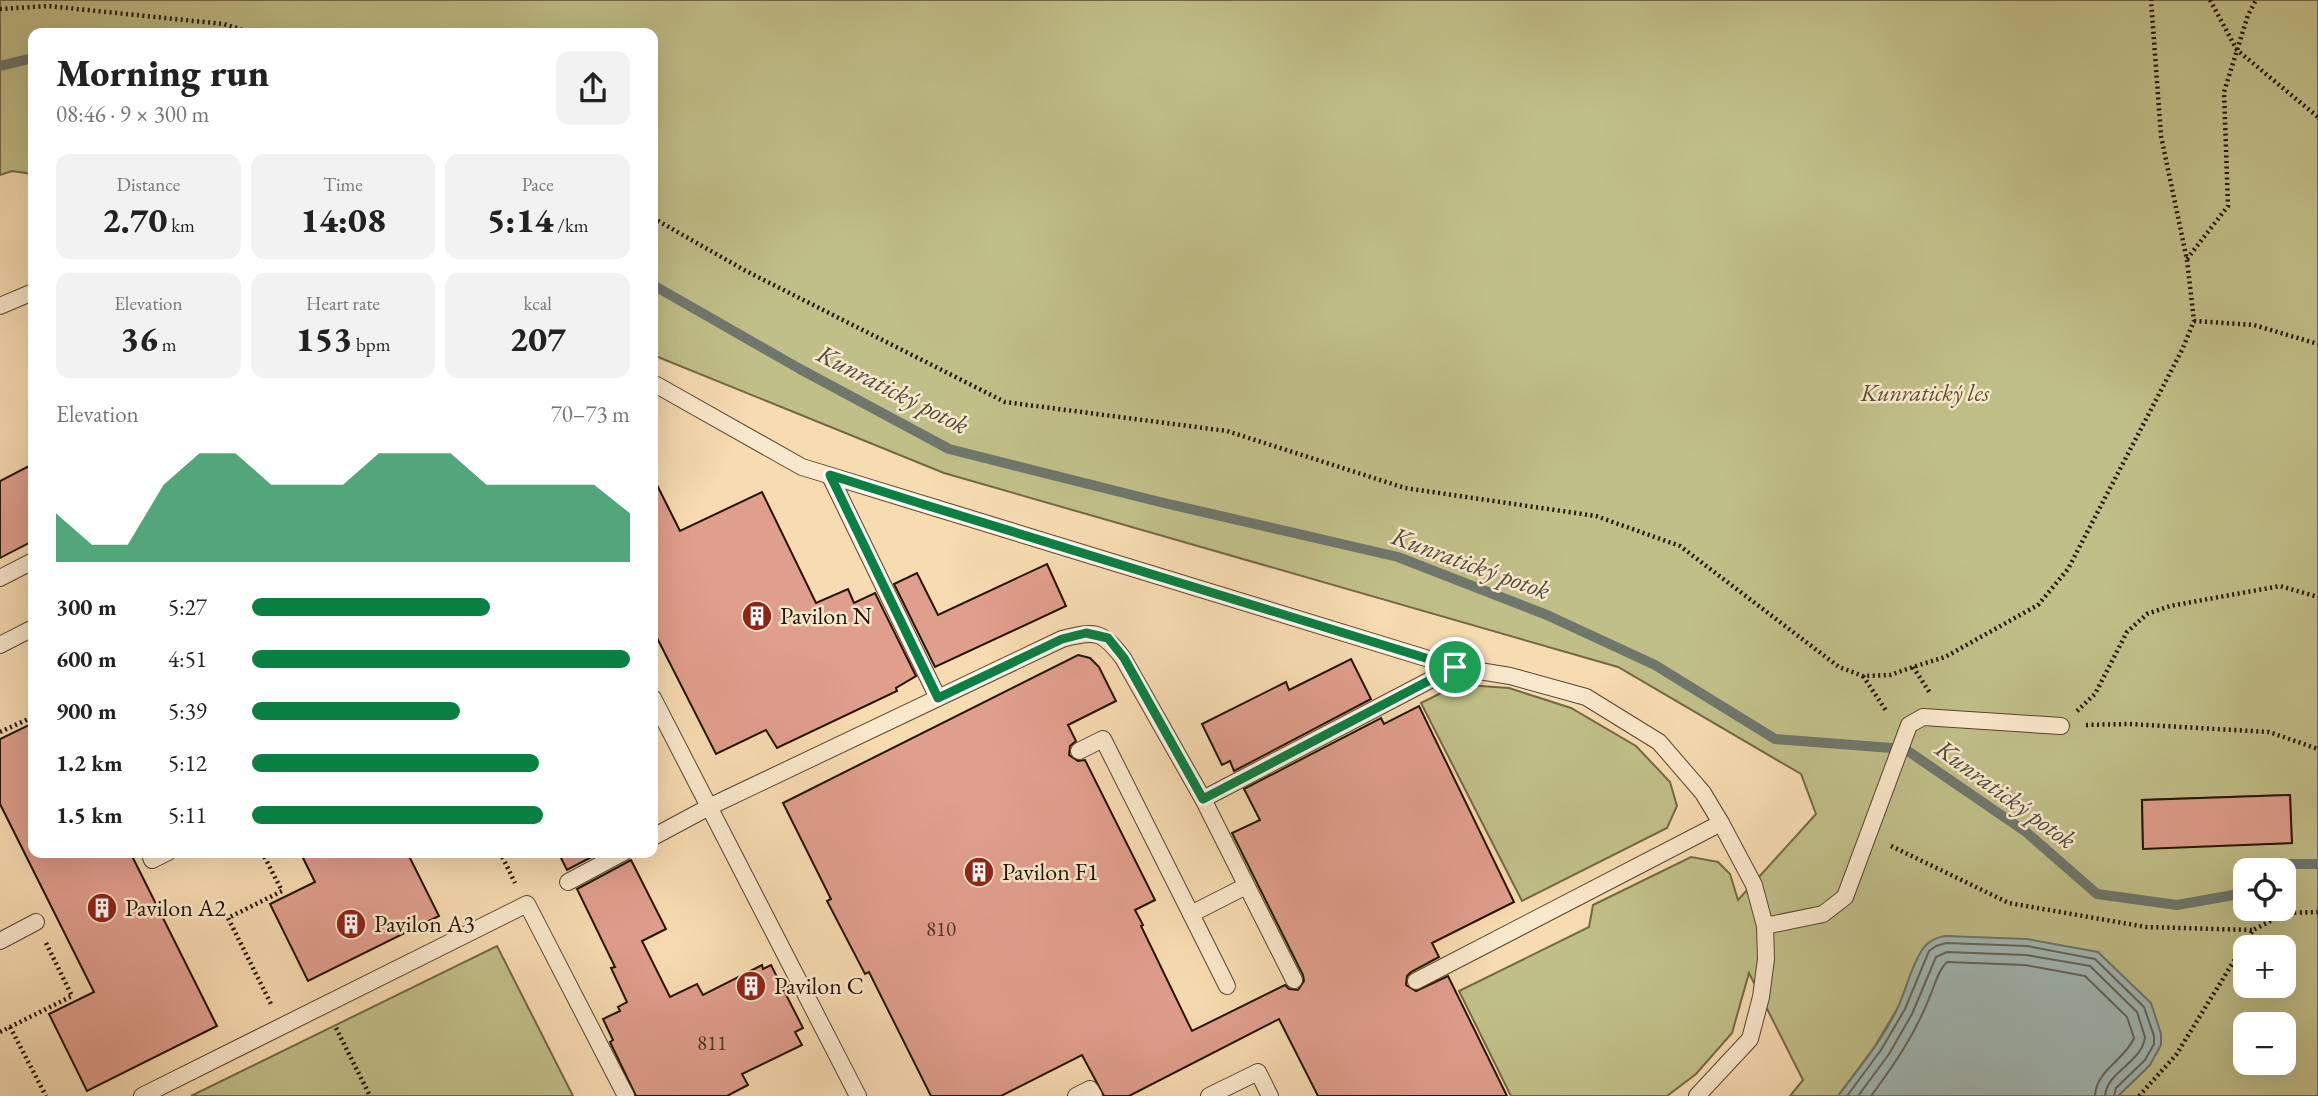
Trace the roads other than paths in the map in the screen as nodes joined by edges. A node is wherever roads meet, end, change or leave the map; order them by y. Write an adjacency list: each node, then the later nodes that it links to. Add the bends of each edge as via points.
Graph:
1 (28, 294): 2 (lane)
2 (0, 305)
3 (658, 386): 4 (lane, via 802,467)
4 (830, 475): 9 (lane); 10 (lane)
5 (28, 564): 6 (lane)
6 (0, 578)
7 (28, 631): 8 (lane)
8 (0, 645)
9 (1455, 667): 14 (lane); 16 (lane, via 1510,676 1586,697 1659,742 1703,793)
10 (938, 698): 14 (lane, via 1062,639 1086,633 1108,638 1124,658); 15 (lane)
11 (658, 708): 15 (lane)
12 (2061, 726): 23 (lane, via 1923,717 1909,725 1845,897 1823,914)
13 (1079, 751): 21 (lane, via 1103,739)
14 (1203, 799): 20 (lane)
15 (709, 807): 17 (lane); 30 (lane)
16 (1721, 823): 23 (lane, via 1754,885); 26 (lane)
17 (658, 834)
18 (614, 858): 19 (lane)
19 (568, 882)
20 (1246, 886): 21 (lane); 25 (lane)
21 (1191, 914): 27 (lane)
22 (36, 922): 24 (lane)
23 (1765, 926): 35 (lane, via 1761,997 1750,1038)
24 (0, 941)
25 (1294, 981)
26 (1416, 981)
27 (1227, 986)
28 (142, 1096): 29 (lane, via 527,904)
29 (626, 1096)
30 (858, 1096)
31 (1076, 1096): 32 (lane, via 1090,1089)
32 (1094, 1096)
33 (1209, 1096): 34 (lane, via 1258,1072)
34 (1270, 1096)
35 (1697, 1096)

